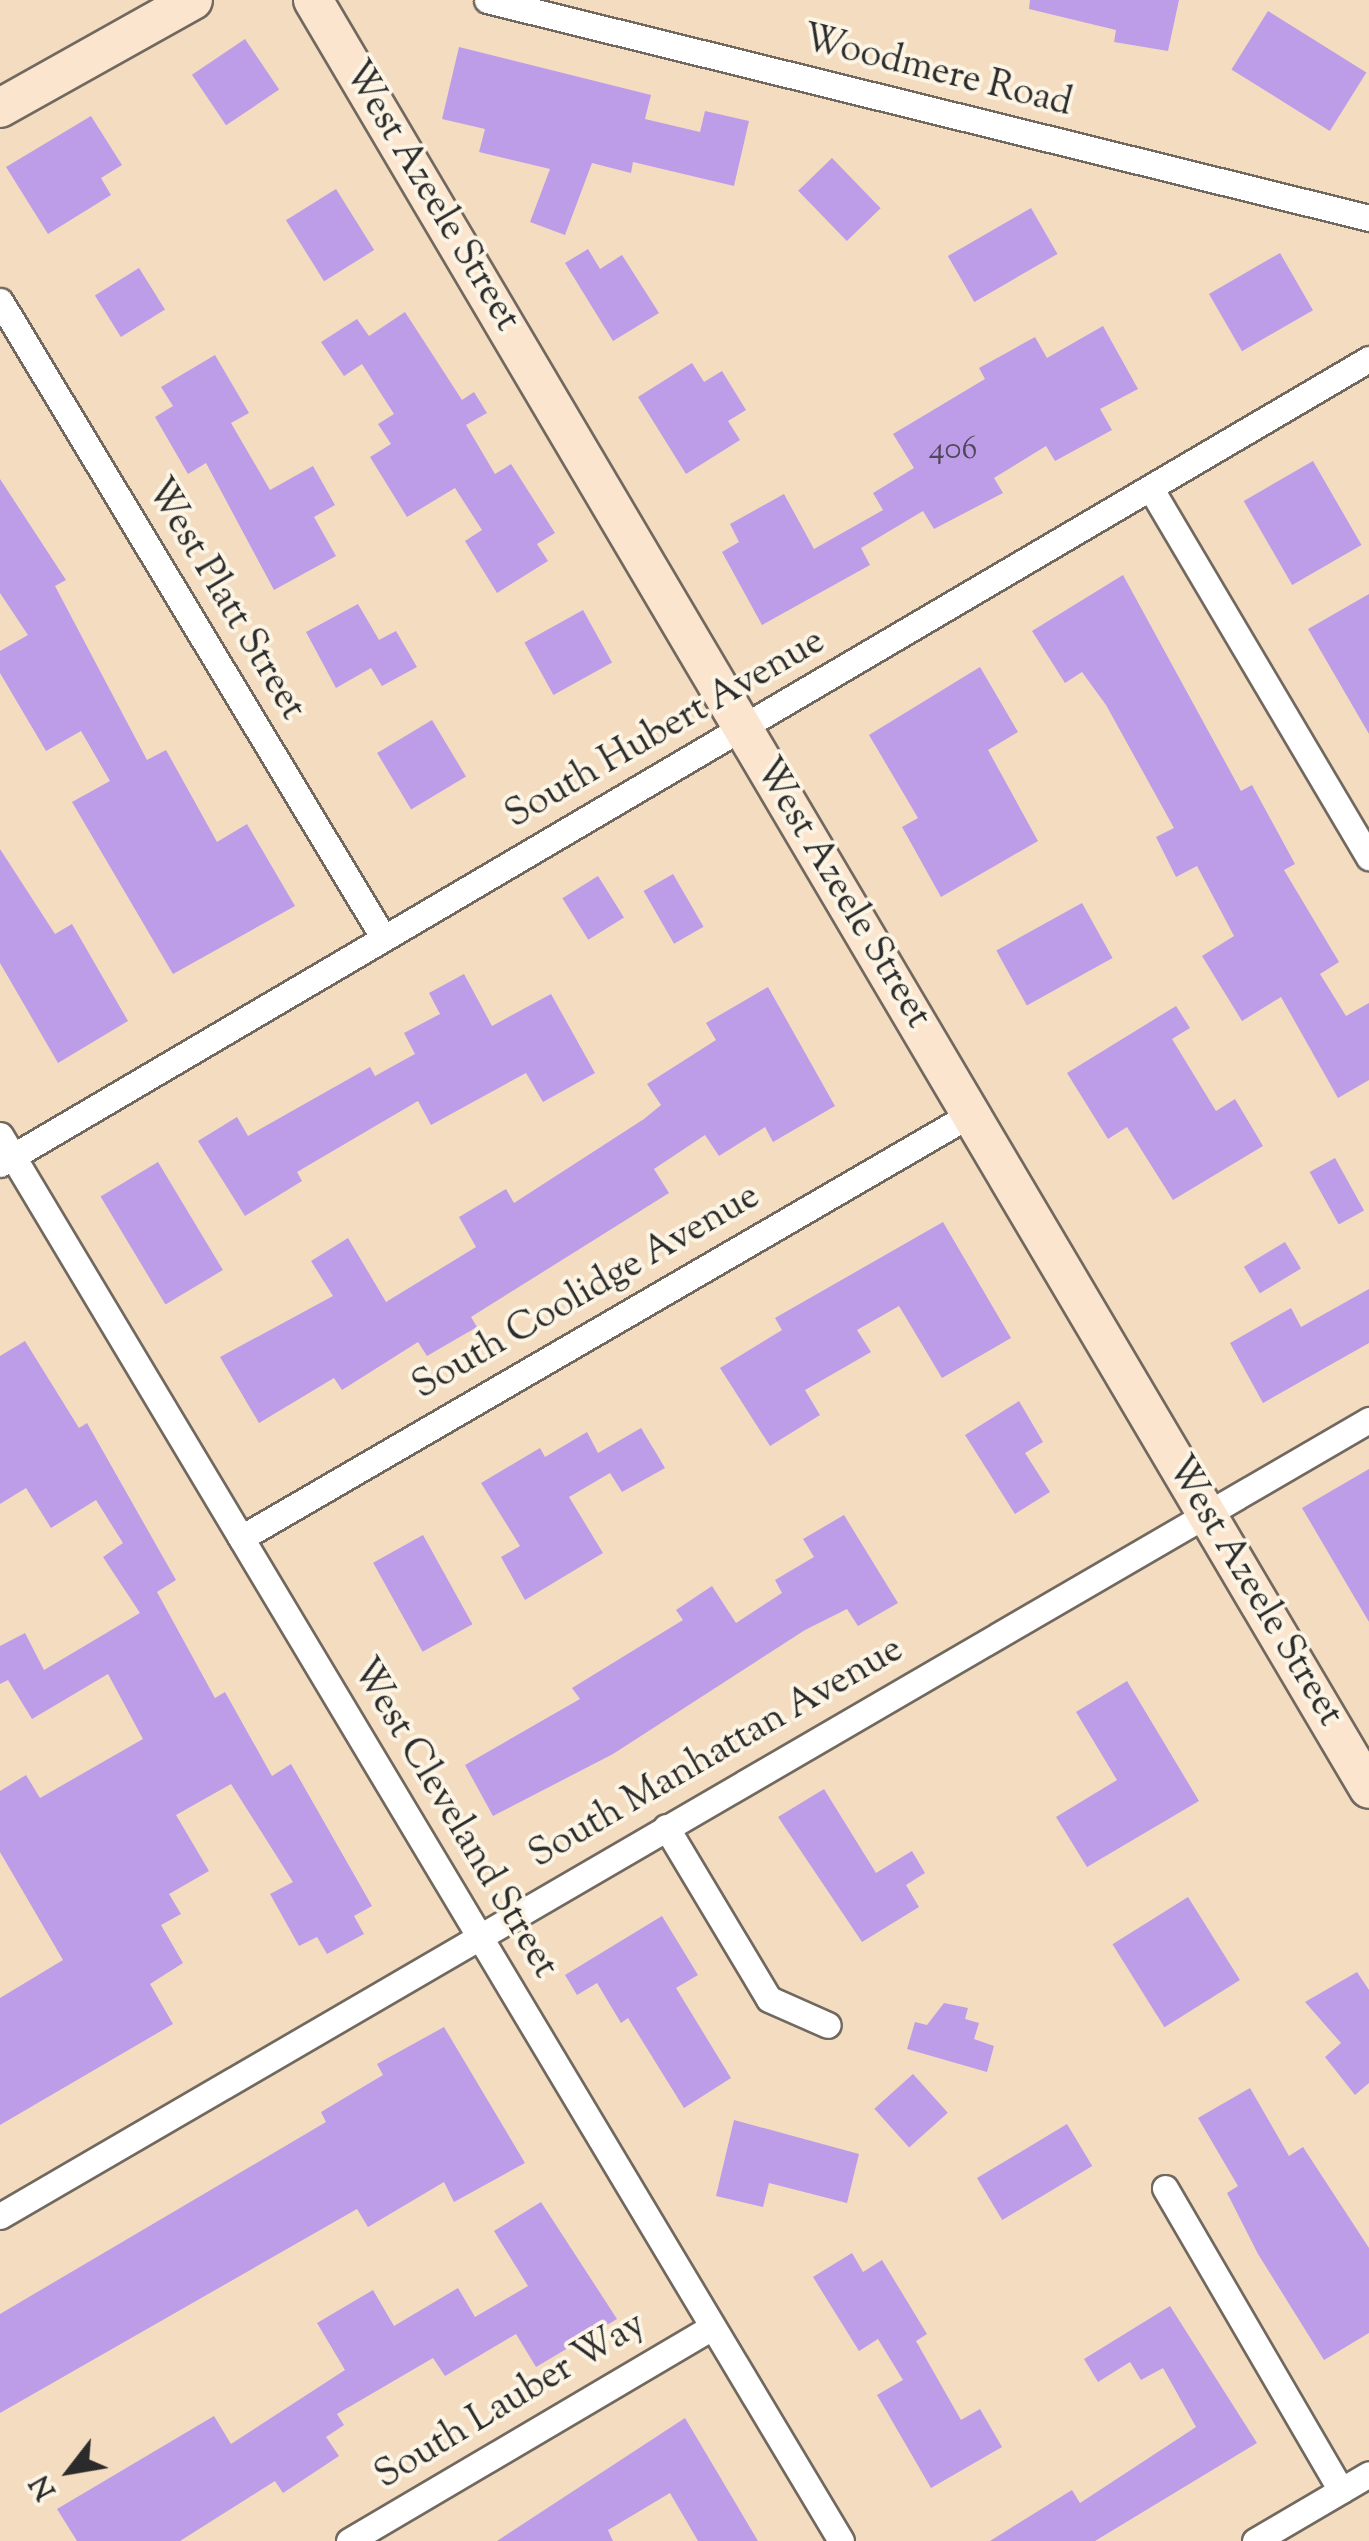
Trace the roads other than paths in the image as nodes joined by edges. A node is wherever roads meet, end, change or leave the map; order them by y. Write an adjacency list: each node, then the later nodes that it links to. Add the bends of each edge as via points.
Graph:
1 (193, 0): 4 (street)
2 (314, 0): 9 (street, West Azeele Street)
3 (487, 0): 5 (street, Woodmere Road)
4 (0, 108)
5 (1369, 218)
6 (0, 301): 11 (street, West Platt Street)
7 (1369, 359): 8 (street, South Hubert Avenue)
8 (1150, 489): 9 (street, South Hubert Avenue); 10 (street)
9 (744, 730): 11 (street, South Hubert Avenue); 12 (street, West Azeele Street)
10 (1369, 858)
11 (383, 938): 13 (street, South Hubert Avenue)
12 (971, 1114): 15 (street, West Azeele Street); 16 (street, South Coolidge Avenue)
13 (4, 1152): 16 (street, West Cleveland Street)
14 (1369, 1420): 15 (street, South Manhattan Avenue)
15 (1208, 1515): 17 (street, West Azeele Street); 18 (street, South Manhattan Avenue)
16 (241, 1538): 19 (street, West Cleveland Street)
17 (1369, 1788)
18 (666, 1827): 19 (street, South Manhattan Avenue); 20 (street, via 768,1998)
19 (478, 1936): 22 (street, South Manhattan Avenue); 23 (street, West Cleveland Street)
20 (828, 2025)
21 (1165, 2188): 25 (street)
22 (0, 2216)
23 (712, 2327): 26 (street, South Lauber Way); 27 (street, West Cleveland Street)
24 (1369, 2474): 25 (street)
25 (1341, 2491): 28 (street)
26 (349, 2541)
27 (840, 2541)
28 (1255, 2541)

